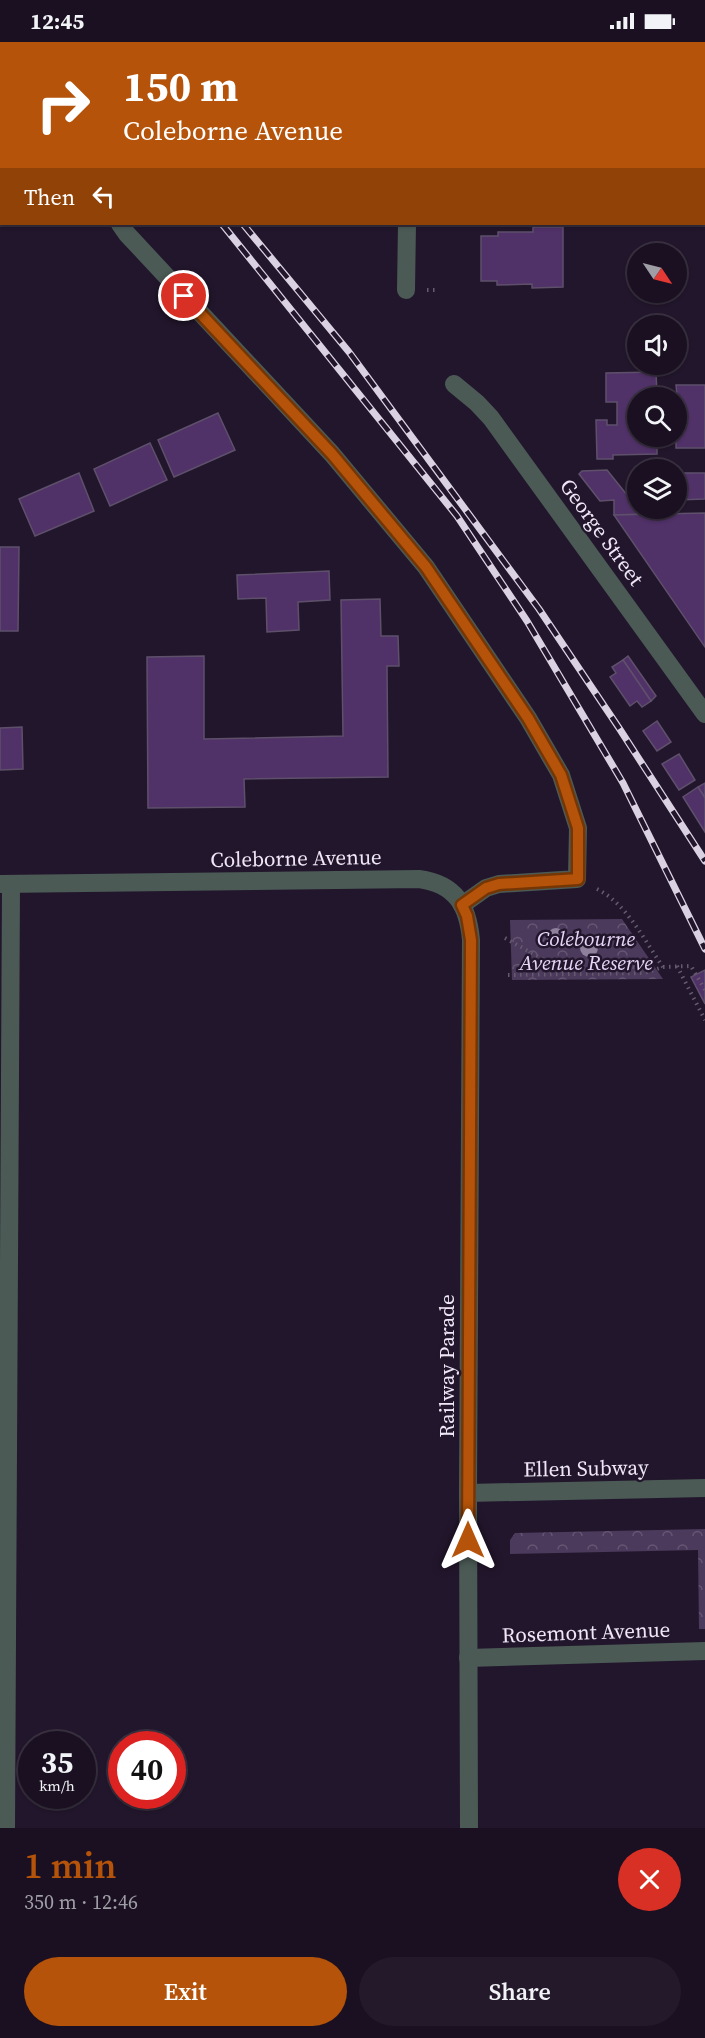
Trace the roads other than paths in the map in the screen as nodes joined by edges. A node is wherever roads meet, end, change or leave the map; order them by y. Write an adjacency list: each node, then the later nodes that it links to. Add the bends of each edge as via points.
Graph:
1 (121, 225): 7 (street, via 332,454 426,567 528,718 561,775 578,828 578,879 499,884)
2 (406, 225): 3 (street)
3 (406, 290)
4 (454, 384): 5 (street, George Street, via 491,418)
5 (705, 714)
6 (6, 884): 7 (street, Coleborne Avenue, via 419,879 442,885); 12 (street)
7 (462, 905): 9 (street, Railway Parade, via 471,940)
8 (705, 1488): 9 (street, Ellen Subway)
9 (468, 1493): 11 (street, Railway Parade)
10 (705, 1651): 11 (street, Rosemont Avenue)
11 (468, 1658): 13 (street, Railway Parade)
12 (6, 1828)
13 (469, 1828)

